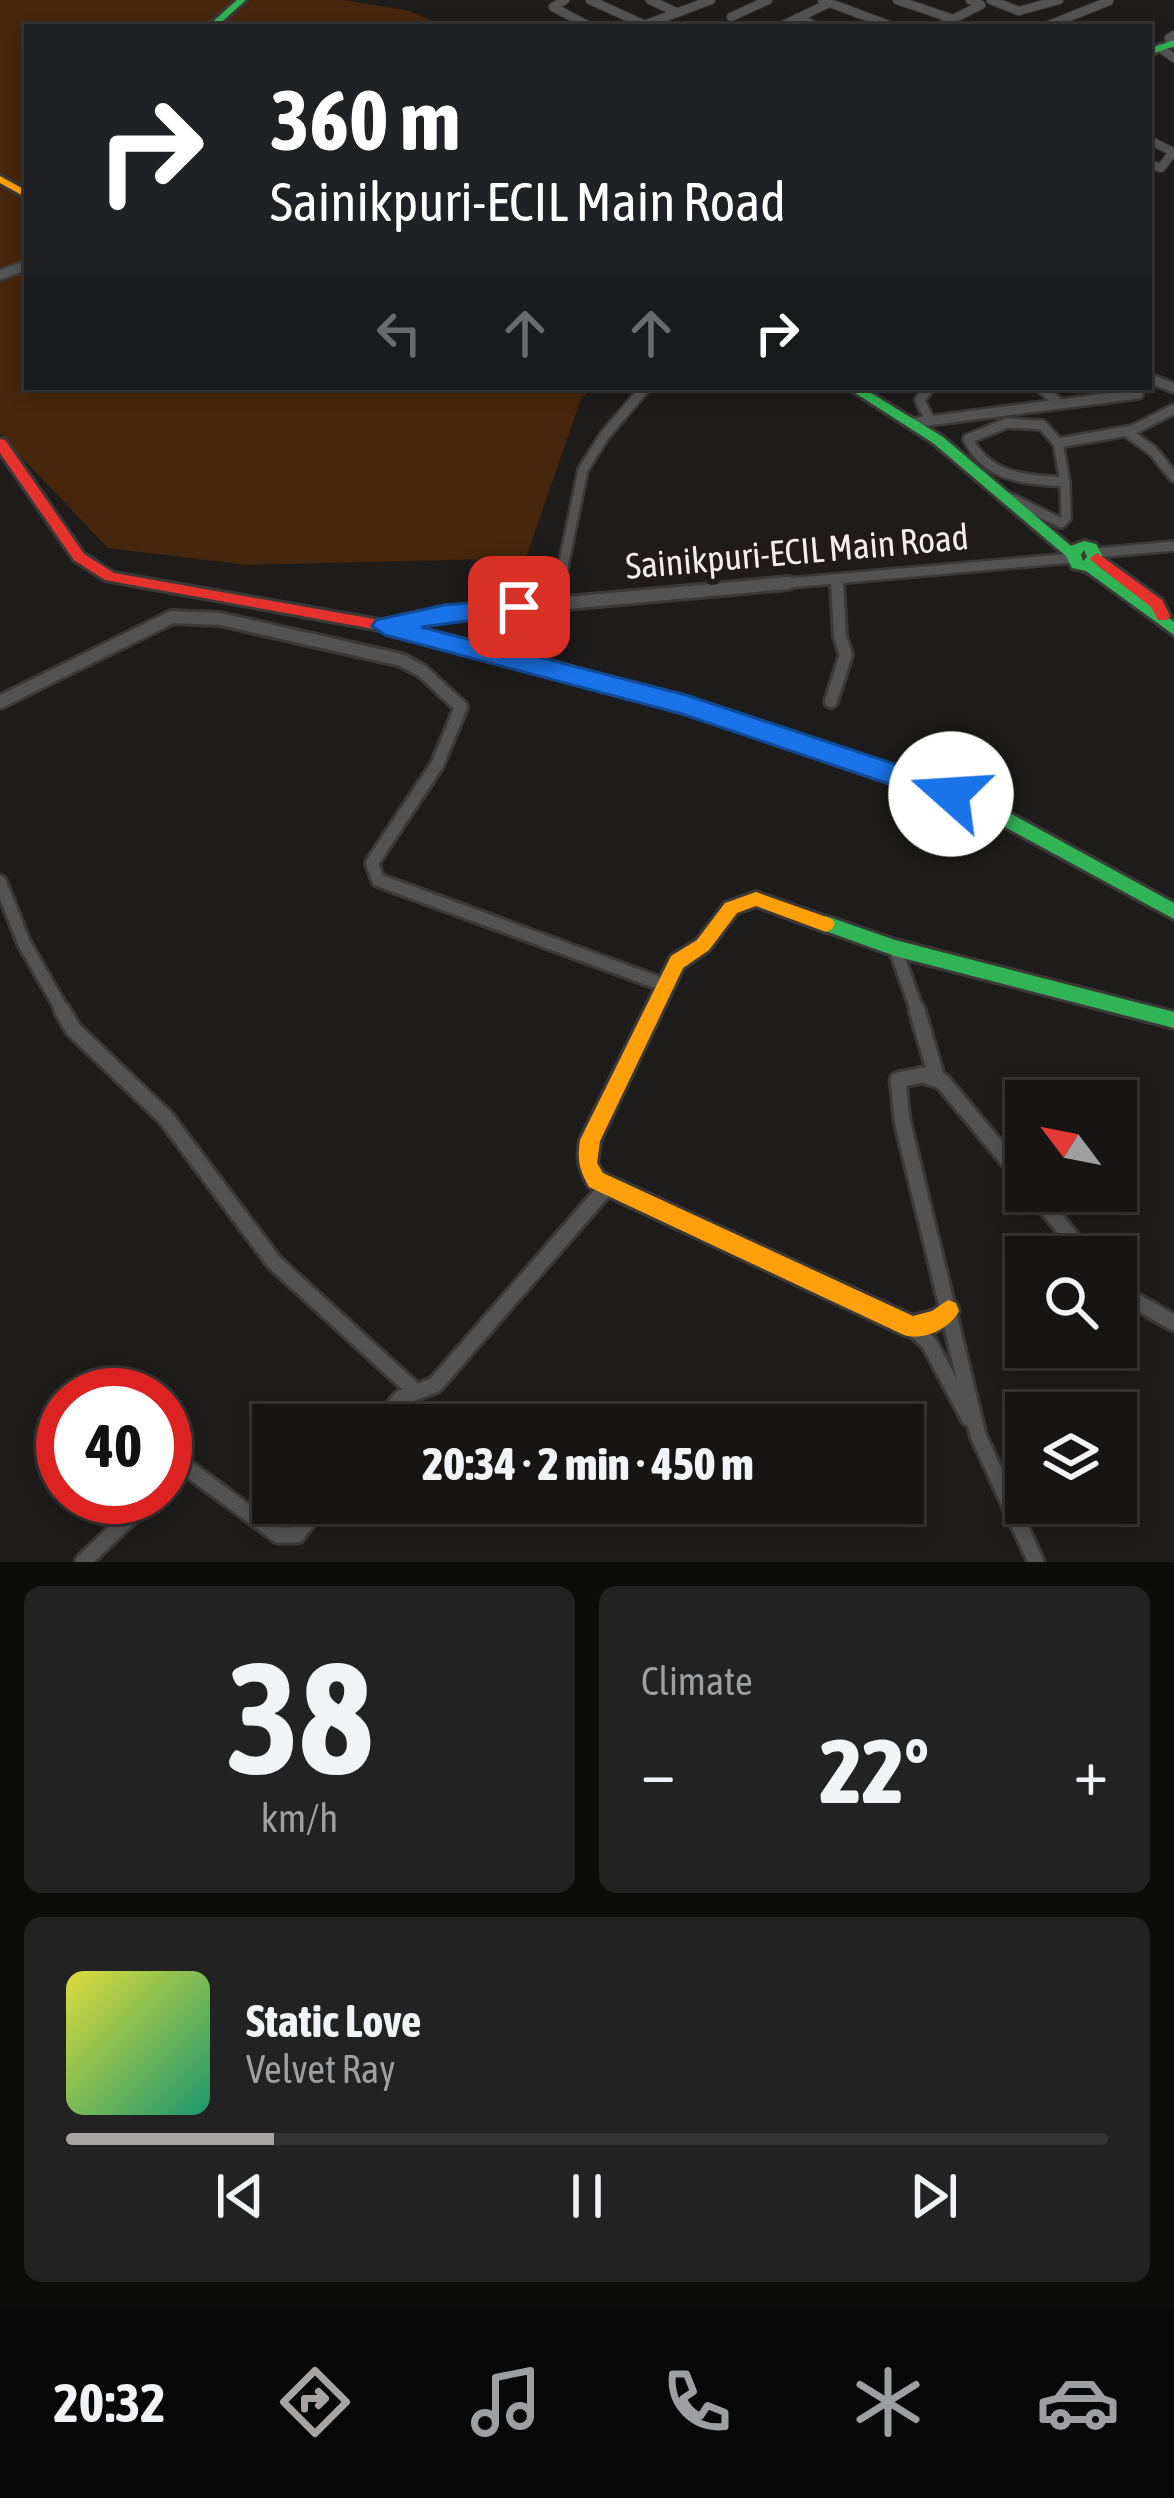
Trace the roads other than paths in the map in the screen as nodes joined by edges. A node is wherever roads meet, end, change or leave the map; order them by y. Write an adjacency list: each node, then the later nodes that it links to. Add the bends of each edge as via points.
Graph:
1 (242, 0): 18 (street)
2 (566, 0): 19 (street, via 553,7)
3 (590, 0): 20 (street)
4 (650, 0): 13 (street)
5 (708, 0): 13 (street)
6 (768, 0): 14 (street)
7 (897, 0): 16 (street)
8 (970, 0): 16 (street, via 981,5)
9 (991, 0): 11 (street, via 1019,11)
10 (825, 1): 15 (street); 24 (street)
11 (1050, 1)
12 (1109, 1): 17 (street)
13 (676, 12): 21 (street)
14 (731, 17)
15 (797, 19): 22 (street); 23 (street)
16 (953, 19): 25 (street)
17 (1063, 20): 26 (street); 27 (street); 28 (street)
18 (214, 24)
19 (585, 24)
20 (638, 24)
21 (647, 24)
22 (786, 24)
23 (811, 24)
24 (886, 24)
25 (943, 24)
26 (1052, 24)
27 (1070, 24)
28 (1076, 24)
29 (1152, 142): 31 (street, via 1173,152)
30 (1152, 165): 31 (street)
31 (1161, 167): 32 (street)
32 (1174, 171)
33 (0, 178): 34 (street)
34 (24, 189)
35 (643, 390): 52 (street, via 583,470)
36 (860, 390): 42 (street)
37 (928, 390): 42 (street)
38 (1044, 390): 40 (street)
39 (1138, 394): 40 (street)
40 (1060, 404): 42 (street)
41 (1174, 409): 43 (street)
42 (921, 422): 48 (street)
43 (1127, 432): 44 (street); 46 (street)
44 (1058, 442): 47 (street); 47 (street, via 1028,421 968,439 990,471)
45 (0, 443): 54 (street, via 79,557 110,577)
46 (1174, 477)
47 (1065, 482): 48 (street, via 1060,523)
48 (994, 491): 50 (street)
49 (1174, 546): 50 (street, Sainikpuri-ECIL Main Road)
50 (1083, 556): 51 (street, Sainikpuri-ECIL Main Road); 53 (street, via 1157,604)
51 (837, 579): 52 (street, Sainikpuri-ECIL Main Road); 55 (street, via 847,655)
52 (556, 602): 54 (street, Sainikpuri-ECIL Main Road)
53 (1169, 624)
54 (385, 626): 58 (street, via 649,694 925,784 1016,824)
55 (831, 701)
56 (0, 702): 60 (street, via 172,616 401,660 461,707 437,765 372,863 378,880)
57 (0, 882): 71 (street, via 73,1029 166,1118 274,1262)
58 (1174, 912)
59 (895, 948): 60 (street, via 748,898 704,946 677,962); 61 (street); 62 (street)
60 (664, 985): 64 (street, via 590,1140 587,1164)
61 (1174, 1020)
62 (938, 1079): 63 (street); 68 (street, via 911,1075 896,1086)
63 (1005, 1157)
64 (608, 1186): 70 (street); 71 (street, via 435,1384)
65 (1050, 1212): 66 (street)
66 (1070, 1236)
67 (1137, 1302): 69 (street)
68 (948, 1311): 70 (street); 73 (street)
69 (1174, 1323)
70 (912, 1327): 73 (street, via 929,1343)
71 (414, 1390): 72 (street)
72 (394, 1404)
73 (978, 1436): 80 (street)
74 (192, 1472): 75 (street)
75 (252, 1516)
76 (122, 1524): 79 (street)
77 (263, 1524): 78 (street, via 278,1535 297,1535)
78 (306, 1524)
79 (82, 1562)
80 (1036, 1562)

